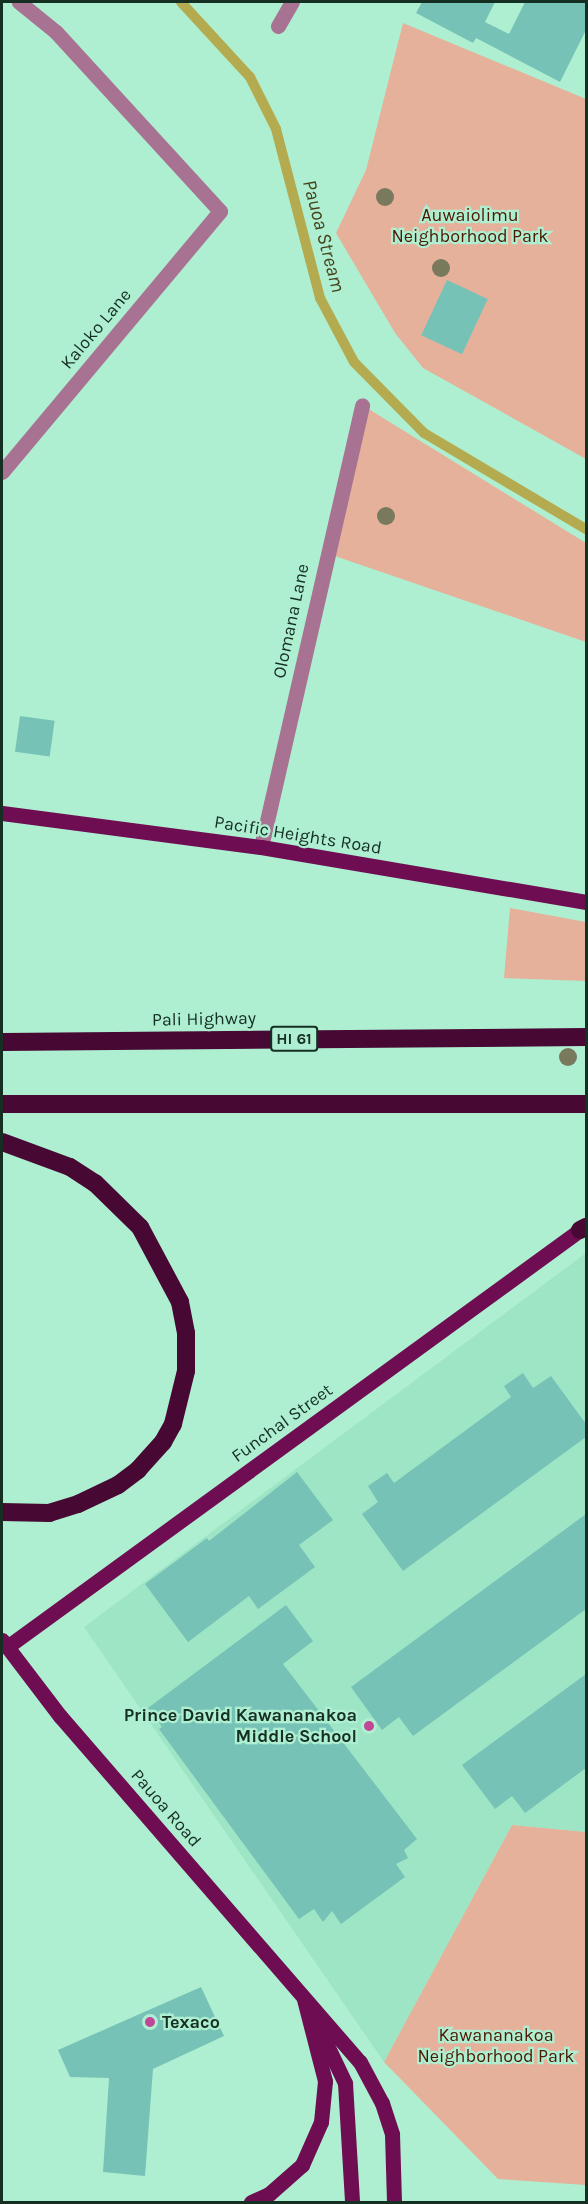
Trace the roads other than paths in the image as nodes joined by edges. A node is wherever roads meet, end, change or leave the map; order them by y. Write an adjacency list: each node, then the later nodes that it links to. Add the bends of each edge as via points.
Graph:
1 (19, 2): 5 (street, Kaloko Lane, via 56,32 220,211)
2 (292, 2): 3 (street)
3 (279, 26)
4 (362, 405): 7 (street, Olomana Lane)
5 (2, 472)
6 (2, 813): 7 (main road, Pacific Heights Road)
7 (261, 847): 8 (main road, Pacific Heights Road)
8 (586, 902)
9 (586, 1037): 10 (highway, Pali Highway / HI 61)
10 (2, 1042)
11 (2, 1104): 12 (highway)
12 (586, 1104)
13 (2, 1142): 15 (highway, via 70,1167 95,1183 140,1227 180,1302 186,1352 186,1371 173,1424 163,1443 138,1470 78,1504 49,1513)
14 (584, 1231): 16 (main road, Funchal Street)
15 (2, 1512)
16 (4, 1644): 17 (main road, Pauoa Road, via 60,1716)
17 (304, 1999): 18 (main road, via 325,2081 321,2122 302,2165 269,2194); 19 (main road, via 345,2083); 20 (main road, via 348,2045 382,2103 392,2134)
18 (251, 2202)
19 (352, 2202)
20 (394, 2202)

